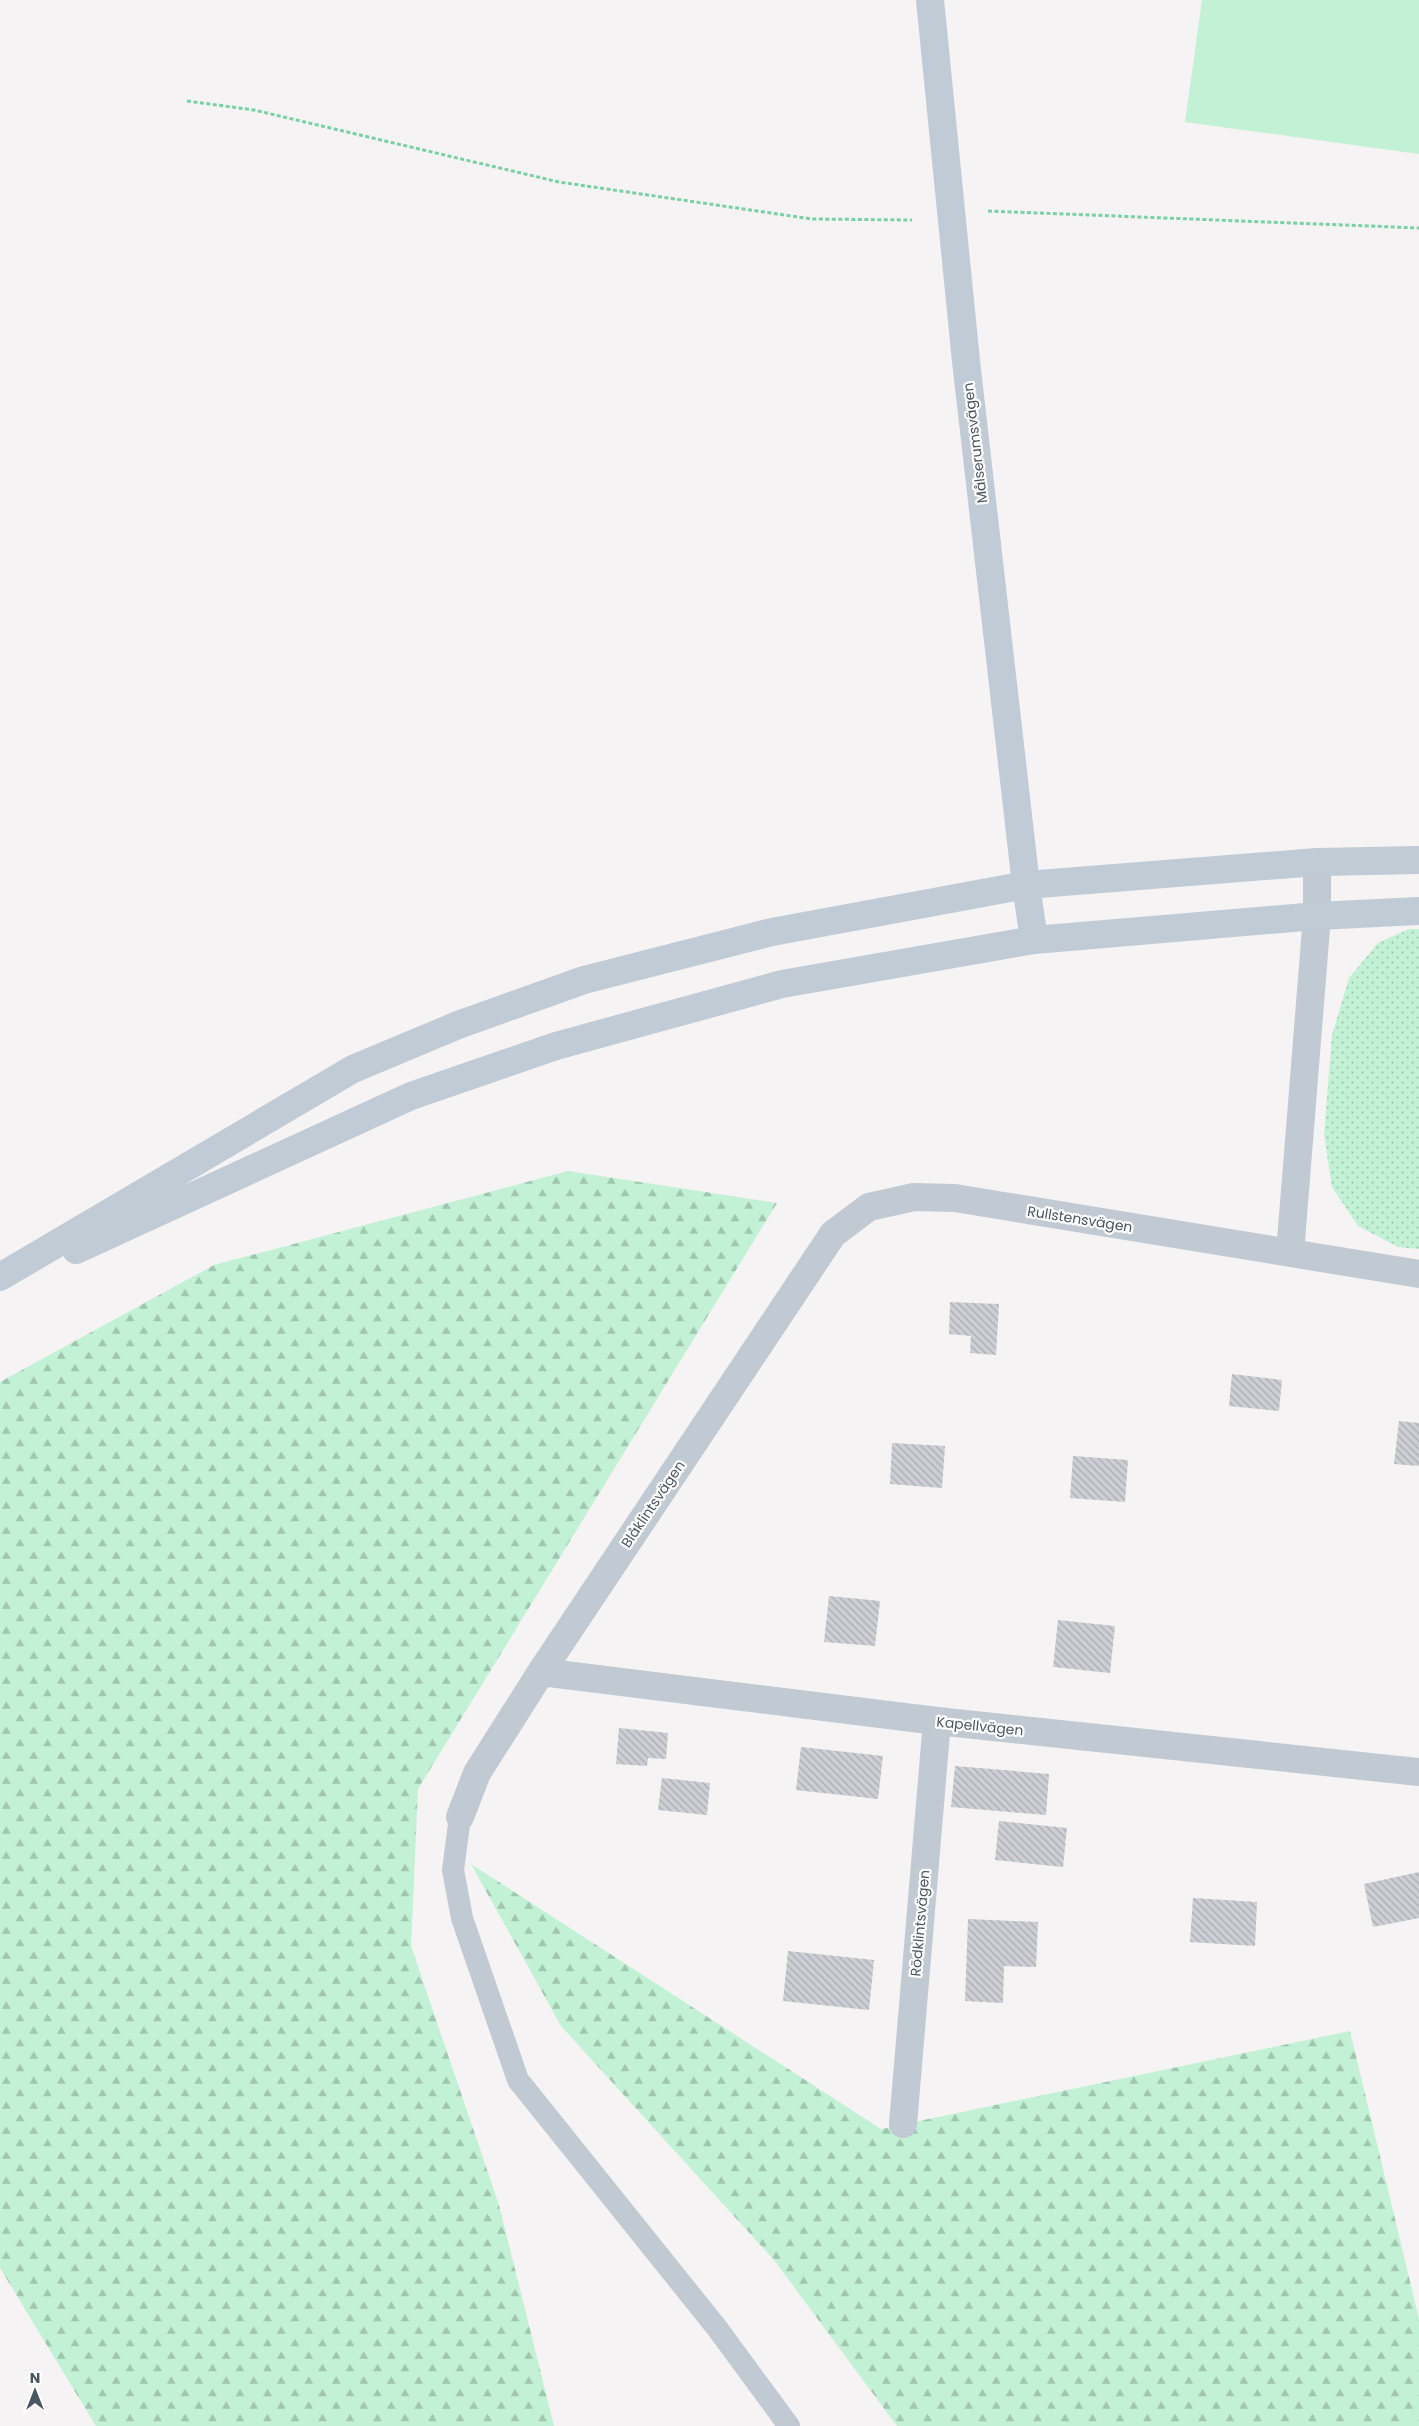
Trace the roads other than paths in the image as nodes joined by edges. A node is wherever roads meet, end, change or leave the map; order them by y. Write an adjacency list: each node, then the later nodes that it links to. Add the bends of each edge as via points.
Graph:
1 (930, 0): 4 (main road, Målserumsvägen, via 966,361)
2 (1419, 860): 3 (main road)
3 (1317, 862): 4 (main road); 6 (street)
4 (1026, 885): 7 (main road, Målserumsvägen); 11 (main road, via 772,932 584,980 458,1025 353,1068)
5 (1419, 911): 6 (main road)
6 (1317, 916): 7 (main road); 9 (street)
7 (1034, 940): 12 (main road, via 782,984 556,1046 411,1096)
8 (869, 1206): 9 (street, Rullstensvägen, via 914,1197 955,1198); 13 (street, Blåklintsvägen, via 833,1234)
9 (1290, 1253): 10 (street, Rullstensvägen)
10 (1419, 1274)
11 (0, 1276)
12 (0, 1285)
13 (541, 1672): 14 (street, Kapellvägen); 16 (street, Blåklintsvägen, via 477,1772)
14 (937, 1721): 15 (street, Kapellvägen); 17 (street, Rödklintsvägen)
15 (1419, 1772)
16 (460, 1817): 18 (lane, via 454,1870 462,1918 518,2080 717,2328)
17 (903, 2124)
18 (789, 2426)

